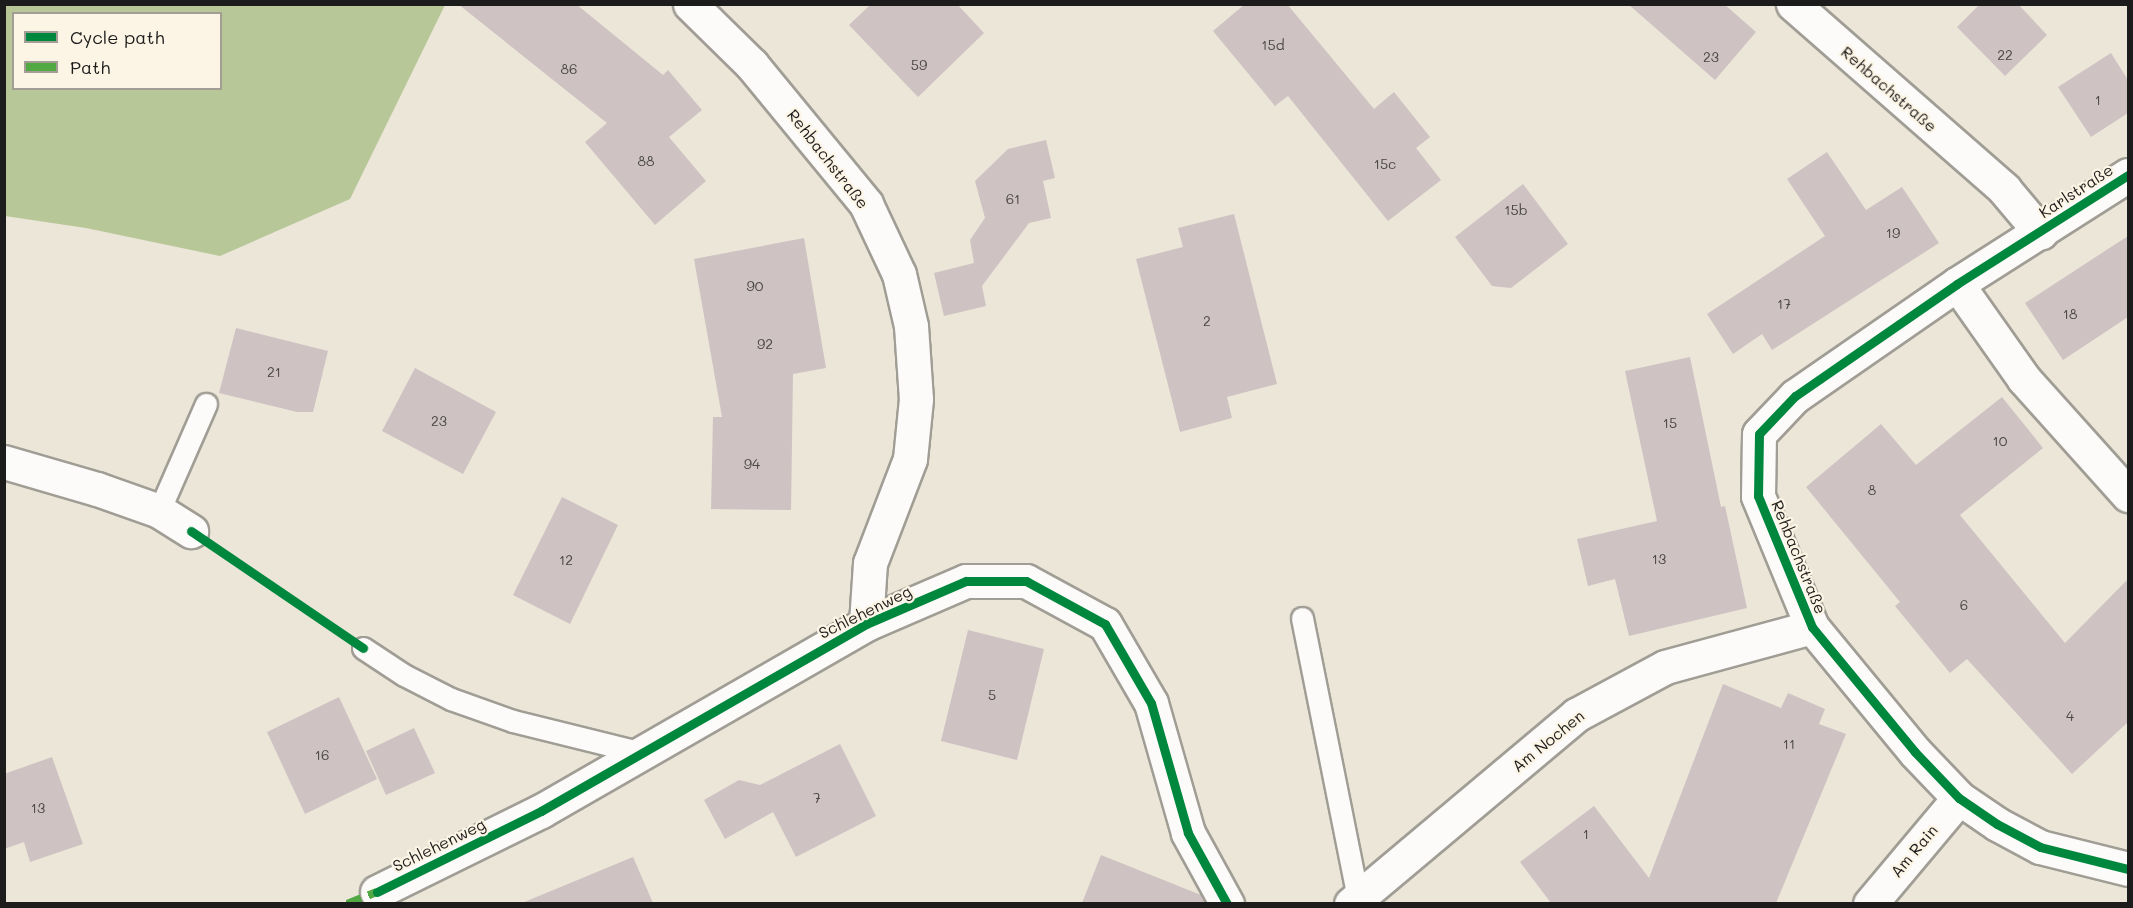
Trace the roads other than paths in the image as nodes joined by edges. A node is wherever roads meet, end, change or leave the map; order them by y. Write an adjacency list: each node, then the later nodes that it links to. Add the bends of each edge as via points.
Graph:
1 (690, 4): 12 (street, Rehbachstraße, via 752,65 866,204 899,274 911,326 916,399 910,459 870,563)
2 (1793, 4): 4 (street, Rehbachstraße, via 2004,189)
3 (2128, 175): 4 (street, Karlstraße)
4 (2041, 233): 5 (street, Rehbachstraße)
5 (1957, 284): 8 (street, via 2024,379); 13 (street, Rehbachstraße, via 1795,396 1759,434 1758,496)
6 (206, 404): 9 (lane)
7 (4, 462): 9 (street)
8 (2128, 495)
9 (159, 511): 10 (street)
10 (191, 531)
11 (1302, 618): 19 (lane)
12 (866, 624): 15 (street, Schlehenweg); 20 (street, Schlehenweg, via 966,581 1026,581 1105,624 1151,703 1188,833)
13 (1812, 627): 16 (street, Rehbachstraße, via 1915,752); 19 (street, Am Nochen, via 1665,667 1576,715)
14 (363, 648): 15 (lane, via 451,699 513,721)
15 (642, 753): 18 (street, Schlehenweg, via 541,811)
16 (1959, 798): 17 (street, Rehbachstraße, via 2040,847); 21 (street, Am Rain)
17 (2128, 869)
18 (377, 892)
19 (1354, 901)
20 (1227, 903)
21 (1870, 903)

